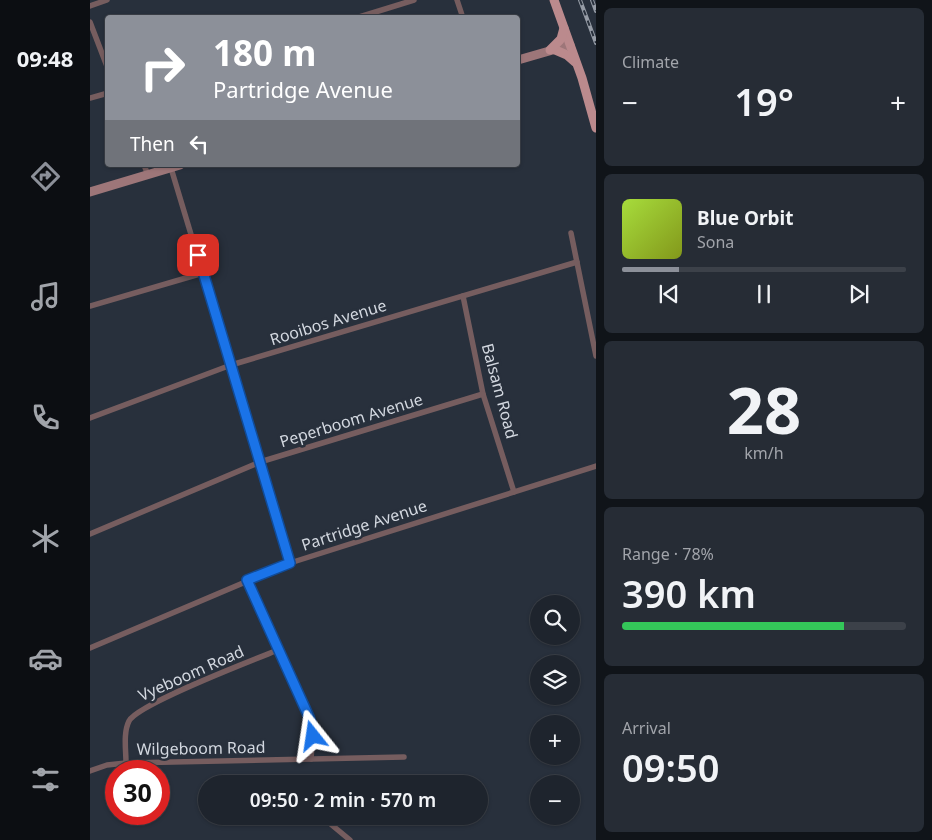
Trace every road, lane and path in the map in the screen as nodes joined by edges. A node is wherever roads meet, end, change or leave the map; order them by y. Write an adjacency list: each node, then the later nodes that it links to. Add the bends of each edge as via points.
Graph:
1 (107, 0): 5 (street)
2 (414, 0): 6 (street)
3 (457, 0): 7 (street)
4 (554, 0): 9 (main road)
5 (90, 6)
6 (366, 15)
7 (462, 15)
8 (90, 22): 13 (street)
9 (564, 28): 10 (main road); 11 (main road, via 561,39)
10 (570, 45): 11 (street); 14 (main road)
11 (552, 49): 12 (street); 14 (main road)
12 (520, 59)
13 (105, 61)
14 (577, 64): 17 (main road)
15 (105, 93): 16 (street)
16 (90, 98)
17 (596, 128)
18 (145, 167): 21 (street)
19 (172, 167): 21 (street)
20 (176, 167): 25 (street)
21 (148, 174): 22 (street)
22 (90, 192)
23 (571, 233): 24 (street)
24 (577, 262): 26 (street, Rooibos Avenue); 28 (street)
25 (203, 273): 27 (street); 29 (street)
26 (463, 296): 29 (street, Rooibos Avenue); 30 (street, Balsam Road)
27 (90, 306)
28 (596, 356)
29 (231, 365): 31 (street, Rooibos Avenue); 32 (street)
30 (483, 394): 32 (street, Peperboom Avenue); 34 (street, Balsam Road)
31 (90, 418)
32 (260, 462): 35 (street, Peperboom Avenue); 36 (street)
33 (596, 466): 34 (street, Partridge Avenue)
34 (514, 492): 36 (street, Partridge Avenue)
35 (90, 534)
36 (290, 563): 37 (street, Partridge Avenue)
37 (247, 580): 38 (street, Partridge Avenue); 39 (street)
38 (90, 648)
39 (278, 650): 41 (street, via 311,722); 42 (street, Vyeboom Road, via 135,714 127,728)
40 (404, 757): 41 (street, Wilgeboom Road)
41 (311, 759): 43 (street, Wilgeboom Road)
42 (126, 760)
43 (170, 762)
44 (105, 766): 45 (street, Wilgeboom Road)
45 (90, 771)
46 (332, 825): 47 (street)
47 (350, 840)

